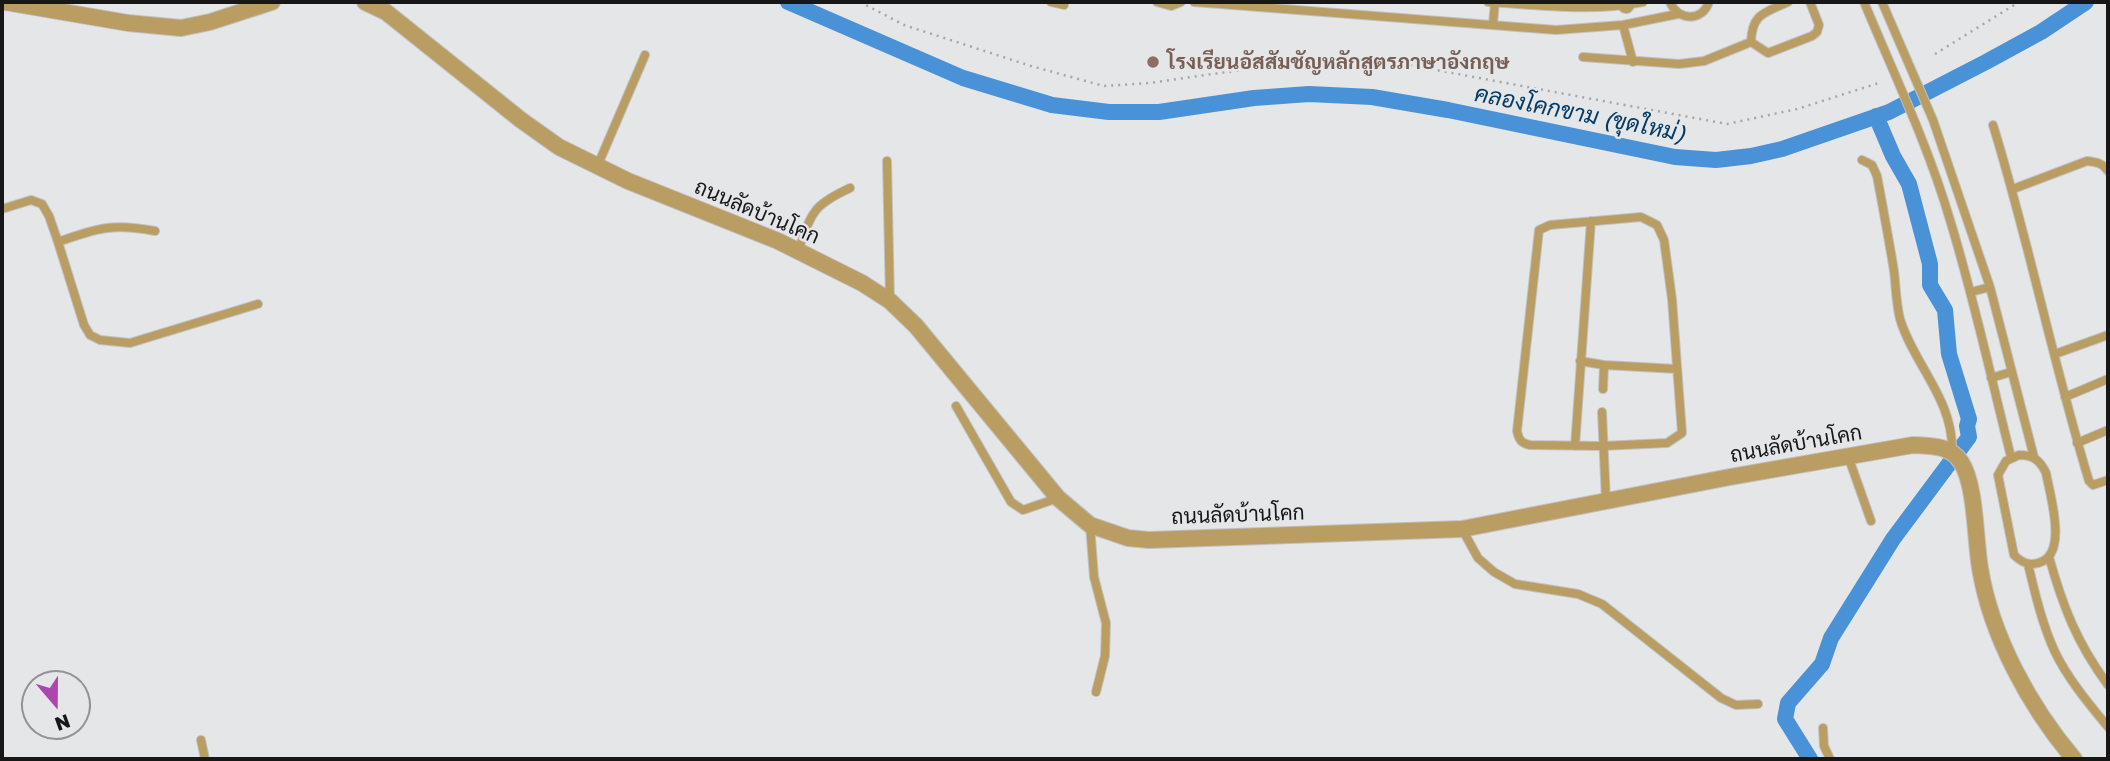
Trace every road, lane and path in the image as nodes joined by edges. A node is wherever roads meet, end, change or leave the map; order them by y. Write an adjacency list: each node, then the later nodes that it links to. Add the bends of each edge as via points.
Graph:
1 (5, 2): 2 (street, via 157,28 210,22)
2 (272, 2)
3 (365, 2): 33 (street, ถนนลัดบ้านโคก, via 386,12 521,120)
4 (860, 2): 29 (path, via 904,25 1104,86 1312,60 1393,62 1727,124 1797,109)
5 (1051, 2): 20 (lane)
6 (1157, 2): 7 (lane, via 1171,6)
7 (1181, 2)
8 (1194, 2): 22 (lane)
9 (1488, 2): 10 (lane)
10 (1495, 2): 19 (lane, via 1579,8); 22 (lane)
11 (1643, 2): 19 (lane)
12 (1670, 2): 21 (lane)
13 (1709, 2): 21 (lane, via 1695,17)
14 (1788, 2): 24 (lane, via 1759,15)
15 (1810, 2): 24 (lane, via 1819,24 1812,36 1768,53)
16 (1864, 2): 43 (lane, via 1917,127)
17 (1882, 2): 42 (lane, via 1933,120)
18 (2019, 2): 25 (path)
19 (1625, 4)
20 (1064, 5)
21 (1678, 14): 23 (lane)
22 (1493, 24): 23 (lane, via 1556,30)
23 (1623, 25): 28 (lane)
24 (1751, 42): 28 (lane, via 1704,61)
25 (1935, 54)
26 (645, 55): 33 (lane)
27 (1583, 57): 28 (lane)
28 (1633, 62)
29 (1879, 83)
30 (1993, 125): 36 (lane)
31 (1862, 160): 62 (lane, via 1872,165 1877,176 1901,322 1947,412)
32 (887, 161): 44 (lane)
33 (597, 167): 41 (street, ถนนลัดบ้านโคก)
34 (2108, 171): 36 (lane, via 2098,162 2087,161)
35 (850, 188): 41 (lane, via 816,208)
36 (2013, 189): 47 (lane)
37 (2, 209): 40 (lane, via 31,200 42,204)
38 (1591, 221): 48 (lane); 50 (lane, via 1641,217 1661,230 1672,299); 60 (lane, via 1539,230 1517,431 1522,443)
39 (155, 231): 40 (lane, via 111,226)
40 (58, 242): 45 (lane, via 84,325 100,340 130,343)
41 (798, 251): 44 (street, ถนนลัดบ้านโคก)
42 (1990, 287): 43 (lane); 51 (lane)
43 (1971, 292): 52 (lane)
44 (890, 301): 67 (street, ถนนลัดบ้านโคก, via 916,326)
45 (258, 304)
46 (2108, 335): 47 (lane)
47 (2055, 354): 55 (lane)
48 (1580, 361): 49 (lane); 60 (lane)
49 (1604, 365): 50 (lane); 54 (lane)
50 (1676, 369): 61 (lane, via 1682,433 1667,443)
51 (2011, 372): 52 (lane); 65 (lane)
52 (1991, 377): 64 (lane)
53 (2108, 379): 55 (lane)
54 (1603, 389)
55 (2065, 397): 59 (lane)
56 (956, 406): 67 (lane, via 1011,502 1023,509)
57 (1602, 412): 61 (lane)
58 (2108, 430): 59 (lane)
59 (2077, 443): 66 (lane, via 2089,481 2093,485)
60 (1575, 446): 61 (lane)
61 (1602, 446): 68 (lane)
62 (1952, 452): 63 (street, ถนนลัดบ้านโคก, via 1913,445); 82 (street, via 1967,474 1980,570 1992,616 2033,705)
63 (1848, 456): 68 (street, ถนนลัดบ้านโคก); 69 (lane)
64 (2011, 457): 65 (lane); 73 (lane, via 1998,475 2014,555)
65 (2034, 457): 72 (lane, via 2046,473 2056,534)
66 (2108, 480)
67 (1058, 498): 70 (street, ถนนลัดบ้านโคก)
68 (1606, 501): 71 (street, ถนนลัดบ้านโคก)
69 (1871, 521)
70 (1090, 525): 71 (street, ถนนลัดบ้านโคก, via 1149,540); 75 (lane, via 1094,578 1106,623 1105,656)
71 (1462, 529): 76 (lane, via 1478,558 1494,572 1515,584 1578,594 1602,604 1721,698 1736,705)
72 (2049, 558): 73 (lane); 74 (lane, via 2071,626)
73 (2028, 564): 77 (lane, via 2056,652)
74 (2108, 685)
75 (1096, 692)
76 (1758, 704)
77 (2108, 727)
78 (1823, 728): 81 (lane)
79 (201, 740): 80 (lane)
80 (205, 759)
81 (1830, 759)
82 (2074, 759)

